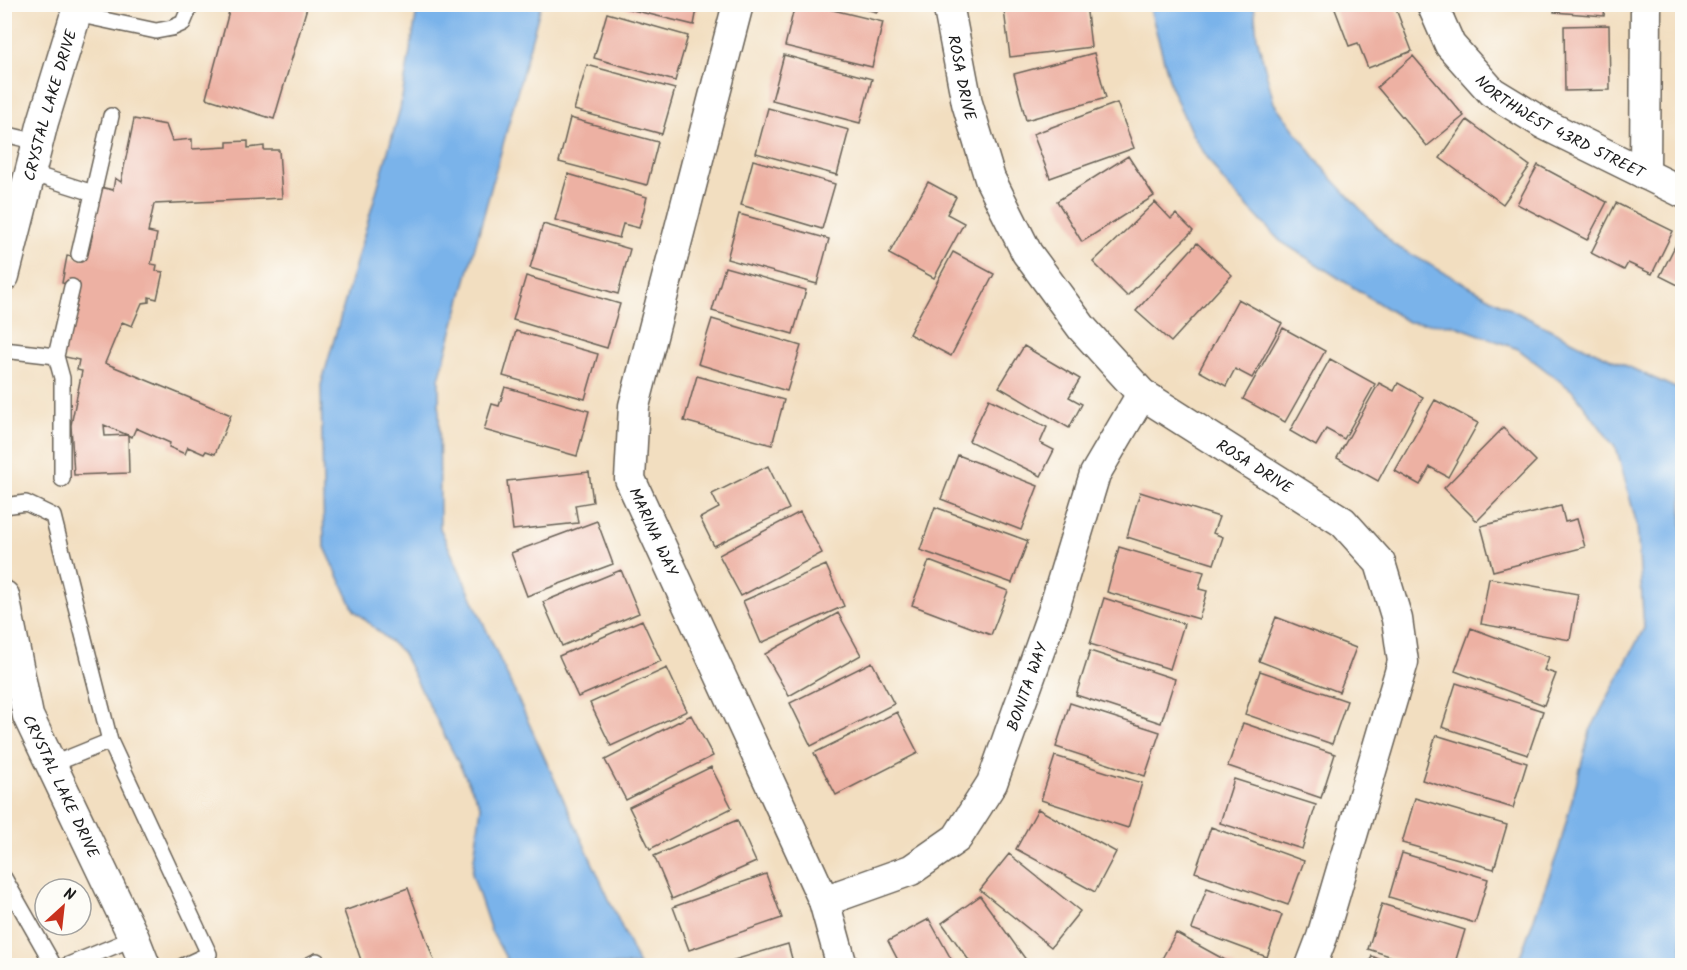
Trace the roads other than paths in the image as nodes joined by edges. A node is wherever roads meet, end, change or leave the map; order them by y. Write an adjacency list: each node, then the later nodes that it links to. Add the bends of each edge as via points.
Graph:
1 (191, 4): 6 (lane, via 183,23 156,31)
2 (738, 4): 26 (street, MARINA WAY, via 634,406 630,478)
3 (948, 4): 19 (street, ROSA DRIVE, via 967,103 990,179 1027,253 1082,328)
4 (1432, 4): 11 (street, NORTHWEST 43RD STREET, via 1450,45 1492,92 1544,124)
5 (1646, 4): 11 (street)
6 (77, 9): 9 (street, CRYSTAL LAKE DRIVE)
7 (111, 116): 13 (lane)
8 (4, 134): 9 (lane)
9 (38, 142): 10 (street, CRYSTAL LAKE DRIVE)
10 (30, 173): 13 (lane); 15 (street, CRYSTAL LAKE DRIVE)
11 (1645, 174): 12 (street, NORTHWEST 43RD STREET)
12 (1683, 192)
13 (93, 193): 14 (lane)
14 (79, 254)
15 (4, 276)
16 (72, 287): 18 (lane)
17 (4, 350): 18 (lane)
18 (56, 356): 20 (lane, via 62,378)
19 (1142, 394): 26 (street, BONITA WAY, via 1095,474 1053,612 992,783 957,838 910,870); 33 (street, ROSA DRIVE, via 1343,522 1380,562 1397,619 1403,662)
20 (62, 479)
21 (4, 506): 23 (lane, via 26,503 53,516)
22 (4, 596): 24 (street, CRYSTAL LAKE DRIVE, via 28,716)
23 (110, 741): 24 (lane); 31 (lane, via 209,954)
24 (51, 765): 27 (street, CRYSTAL LAKE DRIVE)
25 (4, 878): 28 (lane)
26 (824, 901): 32 (street, MARINA WAY)
27 (134, 938): 29 (lane); 30 (street, CRYSTAL LAKE DRIVE)
28 (54, 966)
29 (66, 966)
30 (145, 966)
31 (183, 966)
32 (842, 966)
33 (1311, 966)

